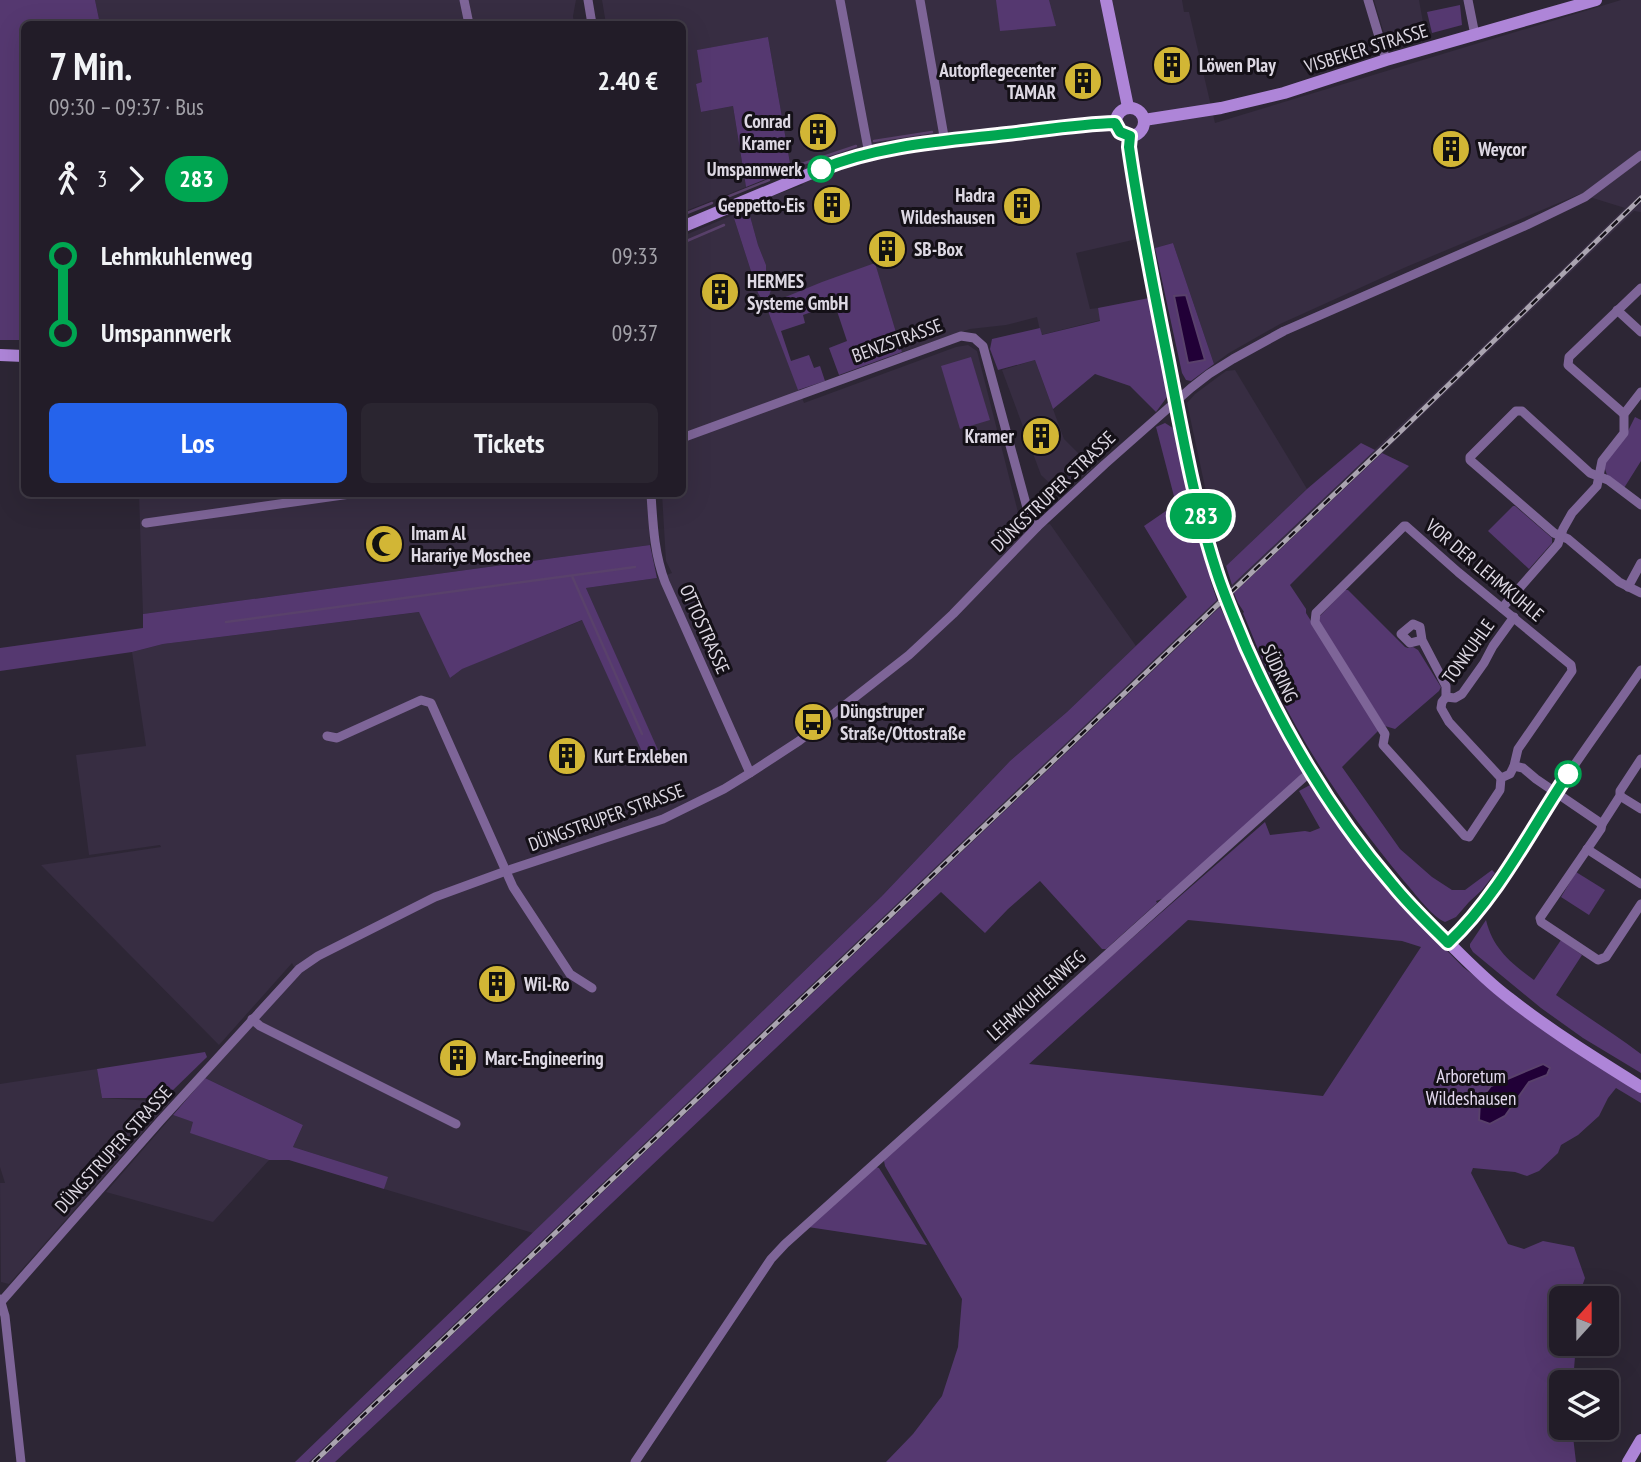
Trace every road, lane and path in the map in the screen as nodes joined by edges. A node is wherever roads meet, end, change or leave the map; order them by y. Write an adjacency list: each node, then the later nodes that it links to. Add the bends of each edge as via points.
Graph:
1 (464, 0): 9 (street)
2 (588, 0): 10 (street)
3 (840, 0): 18 (street)
4 (920, 0): 17 (street)
5 (1106, 0): 13 (main road)
6 (1368, 0): 12 (street)
7 (1468, 0): 11 (street)
8 (1596, 0): 11 (main road, VISBEKER STRASSE)
9 (468, 21)
10 (592, 21)
11 (1475, 35): 12 (main road, VISBEKER STRASSE)
12 (1385, 60): 14 (main road, VISBEKER STRASSE, via 1284,93)
13 (1128, 107): 14 (main road, via 1139,110); 15 (main road, via 1117,114)
14 (1144, 120): 16 (main road, via 1139,133)
15 (1115, 123): 16 (main road, via 1120,132); 17 (main road)
16 (1130, 136): 27 (main road, SÜDRING, via 1144,238)
17 (945, 142): 18 (main road)
18 (869, 154): 20 (main road, via 826,167)
19 (1641, 155): 27 (street, DÜNGSTRUPER STRASSE, via 1585,197 1284,331 1209,374)
20 (686, 225)
21 (1641, 288): 22 (street)
22 (1617, 310): 23 (street); 28 (street, via 1569,357 1568,365)
23 (1641, 332)
24 (0, 355): 25 (main road)
25 (21, 356)
26 (1641, 392): 28 (street)
27 (1176, 402): 35 (street, DÜNGSTRUPER STRASSE); 48 (main road, SÜDRING, bridge, via 1203,525 1230,611 1266,692)
28 (1624, 414): 30 (street, via 1624,433 1602,461)
29 (686, 437): 35 (street, BENZSTRASSE, via 961,336 974,338 984,345 1029,515)
30 (1600, 478): 33 (street); 36 (street, via 1572,513); 36 (street, via 1522,411 1516,411 1470,457)
31 (329, 497): 34 (street)
32 (651, 497): 49 (street, OTTOSTRASSE, via 662,573)
33 (1641, 505)
34 (146, 523)
35 (1037, 527): 49 (street, DÜNGSTRUPER STRASSE, via 909,655 799,741)
36 (1561, 536): 38 (street); 40 (street)
37 (1641, 564): 38 (street)
38 (1628, 587): 39 (street)
39 (1641, 593)
40 (1502, 608): 41 (street, VOR DER LEHMKUHLE); 50 (street, VOR DER LEHMKUHLE, via 1404,526 1316,614 1315,622 1385,734 1383,745 1465,836 1469,837 1500,790)
41 (1514, 617): 44 (street, TONKUHLE, via 1462,694); 47 (street, VOR DER LEHMKUHLE, via 1571,665 1572,671 1518,749)
42 (1422, 640): 44 (street, TONKUHLE, via 1446,686)
43 (1641, 670): 51 (street)
44 (1447, 697): 50 (street, TONKUHLE, via 1441,708 1449,722)
45 (327, 736): 56 (street, via 337,738 421,700 431,703)
46 (1641, 759): 52 (street)
47 (1514, 766): 50 (street, VOR DER LEHMKUHLE); 51 (street)
48 (1310, 772): 59 (main road, SÜDRING, via 1375,864); 67 (street, LEHMKUHLENWEG, via 785,1244)
49 (750, 773): 56 (street, DÜNGSTRUPER STRASSE, via 663,819)
50 (1501, 778)
51 (1556, 793): 54 (street); 59 (street, via 1476,912)
52 (1620, 796): 53 (street); 54 (street)
53 (1641, 809)
54 (1602, 824): 55 (street)
55 (1587, 849): 57 (street); 58 (street, via 1541,922 1602,960)
56 (506, 871): 60 (street, via 570,974); 61 (street, DÜNGSTRUPER STRASSE, via 435,897 318,956 299,969)
57 (1641, 884)
58 (1641, 904)
59 (1448, 943): 62 (main road, SÜDRING, via 1508,997)
60 (592, 988)
61 (252, 1019): 63 (street); 64 (street, DÜNGSTRUPER STRASSE)
62 (1641, 1087)
63 (456, 1124)
64 (0, 1301): 66 (street)
65 (1641, 1440): 68 (main road)
66 (21, 1462)
67 (635, 1462)
68 (1628, 1462)

